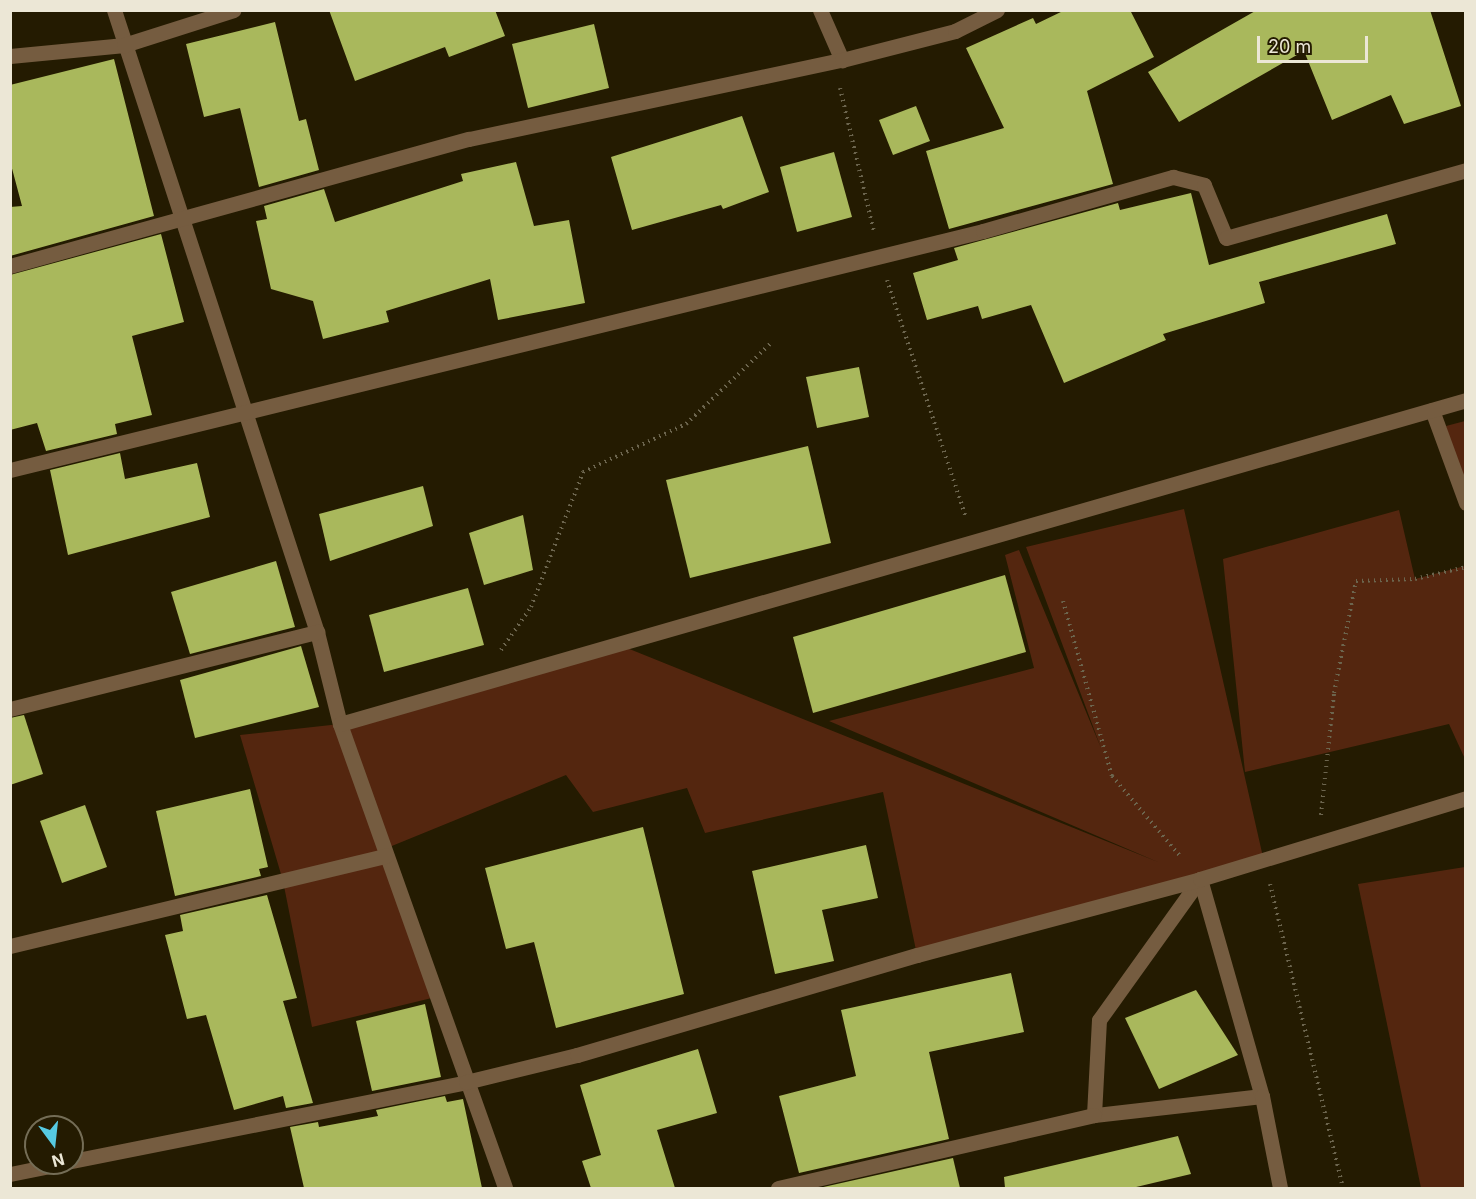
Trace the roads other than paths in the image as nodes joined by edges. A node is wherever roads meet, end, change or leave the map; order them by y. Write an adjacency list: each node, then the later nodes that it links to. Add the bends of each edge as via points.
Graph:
1 (114, 10): 5 (street)
2 (234, 10): 5 (street)
3 (820, 10): 7 (street)
4 (997, 10): 7 (street, via 955,31)
5 (124, 45): 6 (street); 9 (street)
6 (10, 56)
7 (842, 60): 9 (street, via 469,139 240,200)
8 (1466, 170): 13 (street, via 1226,238 1204,185 1173,177 879,256)
9 (182, 221): 10 (street); 13 (street)
10 (10, 266)
11 (1466, 400): 12 (street)
12 (1432, 410): 15 (street); 18 (street)
13 (246, 416): 14 (street); 16 (street)
14 (10, 470)
15 (1466, 503)
16 (317, 632): 17 (street); 18 (street)
17 (10, 709)
18 (340, 724): 20 (street)
19 (1466, 798): 21 (street)
20 (386, 856): 22 (street); 23 (street)
21 (1200, 879): 23 (street); 24 (street); 25 (street, via 1099,1020)
22 (10, 946)
23 (466, 1082): 26 (street); 27 (street)
24 (1262, 1096): 25 (street); 29 (street)
25 (1094, 1115): 28 (street)
26 (84, 1159)
27 (505, 1188)
28 (778, 1188)
29 (1280, 1188)

